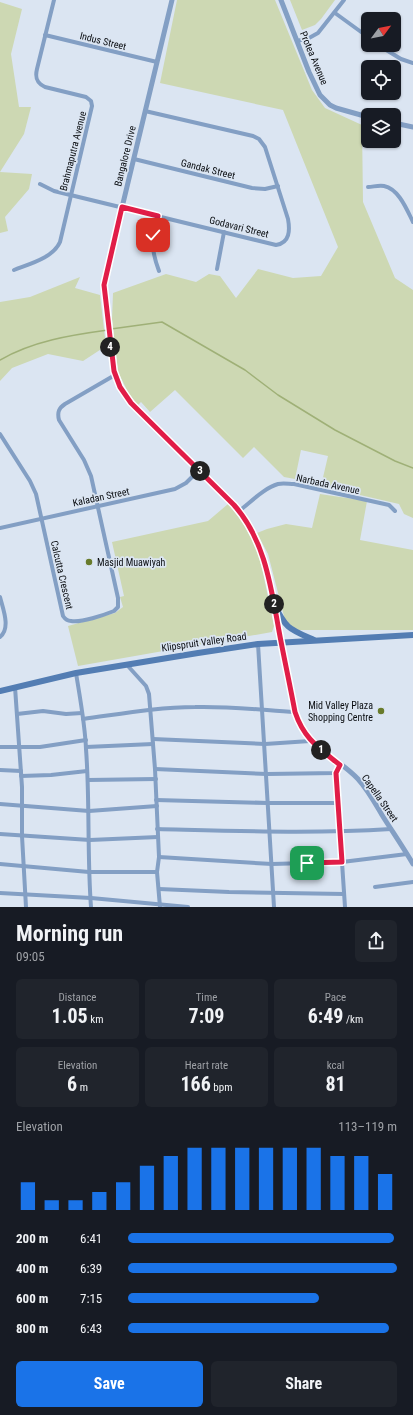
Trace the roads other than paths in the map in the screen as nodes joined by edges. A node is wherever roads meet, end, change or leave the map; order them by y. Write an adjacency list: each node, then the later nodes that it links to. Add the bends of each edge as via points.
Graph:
1 (54, 0): 7 (street, Brahmaputra Avenue)
2 (172, 0): 10 (street, Bangalore Drive)
3 (281, 0): 8 (street, Protea Avenue)
4 (344, 0): 5 (street)
5 (335, 13): 6 (street); 8 (street, via 315,35)
6 (361, 32)
7 (45, 35): 10 (street, Indus Street); 20 (street, Brahmaputra Avenue, via 36,74 38,82 45,87 86,97 92,104)
8 (297, 41): 13 (street, Protea Avenue, via 312,80 323,98 336,108)
9 (389, 52): 11 (street)
10 (157, 62): 12 (street, Bangalore Drive)
11 (413, 63)
12 (145, 111): 16 (street, Bangalore Drive); 18 (street, Godavari Street, via 253,136 266,147)
13 (361, 115)
14 (401, 124): 15 (street)
15 (413, 127)
16 (134, 159): 18 (street, Gandak Street, via 252,188); 21 (street, Bangalore Drive)
17 (40, 184): 20 (street, Godavari Street)
18 (278, 186): 24 (street, Godavari Street, via 289,225 284,243 276,245)
19 (368, 187): 23 (street, via 383,186 393,191)
20 (71, 195): 21 (street, Godavari Street); 26 (street, Brahmaputra Avenue, via 57,248 50,254)
21 (122, 207): 22 (street, Godavari Street); 28 (street, Bangalore Drive, via 104,285)
22 (158, 216): 24 (street, Godavari Street); 27 (street, via 152,247)
23 (413, 222)
24 (224, 232): 25 (street)
25 (216, 269)
26 (14, 270)
27 (158, 271)
28 (115, 375): 30 (street, Bangalore Drive, via 131,403); 31 (street, Calcutta Crescent, via 65,404 58,414 87,465)
29 (0, 434): 34 (street, Calcutta Crescent, via 33,487)
30 (199, 470): 31 (street, Kaladan Street, via 186,483 175,489); 32 (street, Bangalore Drive)
31 (97, 506): 34 (street, Kaladan Street); 34 (street, Calcutta Crescent, via 118,604 114,611 80,621 69,621 62,613)
32 (239, 511): 33 (street, Narbada Avenue, via 268,489 284,483 389,505); 37 (street, Bangalore Drive, via 259,546)
33 (396, 511)
34 (41, 519): 35 (street, Kaladan Street)
35 (0, 528)
36 (0, 597): 39 (street, via 6,628)
37 (274, 604): 40 (main road, via 282,621 289,628); 41 (street, Bangalore Drive)
38 (413, 635): 40 (main road, Klipspruit Valley Road)
39 (0, 637)
40 (315, 640): 41 (main road, Klipspruit Valley Road)
41 (282, 643): 42 (main road, Klipspruit Valley Road); 49 (street, Capella Street)
42 (258, 644): 43 (main road, Klipspruit Valley Road); 48 (street)
43 (126, 664): 44 (main road, Klipspruit Valley Road); 47 (street, via 148,689)
44 (76, 673): 45 (main road, Klipspruit Valley Road); 50 (street)
45 (15, 687): 46 (main road, Klipspruit Valley Road); 51 (street)
46 (0, 691)
47 (150, 710): 48 (street, via 193,707); 52 (street); 54 (street)
48 (262, 710): 49 (street); 56 (street)
49 (295, 712): 55 (street, Capella Street)
50 (82, 713): 51 (street); 52 (street)
51 (17, 714): 58 (street)
52 (83, 719): 53 (street)
53 (86, 740): 58 (street); 59 (street)
54 (153, 741): 56 (street); 59 (street); 61 (street)
55 (310, 741): 56 (street); 60 (street, Capella Street)
56 (265, 744): 66 (street)
57 (0, 747): 58 (street)
58 (18, 747): 65 (street)
59 (86, 747): 63 (street)
60 (340, 765): 64 (street); 77 (street, Capella Street, via 364,787)
61 (155, 769): 66 (street); 67 (street)
62 (0, 770): 65 (street)
63 (87, 771): 65 (street, via 51,775); 68 (street)
64 (336, 773): 66 (street); 71 (street)
65 (21, 774): 73 (street)
66 (267, 774): 70 (street)
67 (156, 779): 68 (street); 69 (street)
68 (88, 780): 75 (street)
69 (156, 800): 70 (street); 74 (street)
70 (268, 803): 71 (street); 78 (street)
71 (339, 803): 79 (street)
72 (0, 804): 73 (street)
73 (22, 806): 75 (street); 81 (street)
74 (157, 806): 75 (street); 76 (street)
75 (89, 812): 83 (street)
76 (157, 829): 78 (street); 82 (street)
77 (391, 830): 79 (street); 84 (street, Capella Street)
78 (270, 832): 79 (street); 88 (street)
79 (341, 832): 86 (street)
80 (0, 834): 81 (street)
81 (22, 836): 83 (street); 90 (street)
82 (158, 837): 83 (street); 85 (street)
83 (90, 840): 91 (street)
84 (407, 854): 86 (street); 89 (street, Capella Street)
85 (159, 857): 88 (street); 92 (street)
86 (342, 862): 88 (street); 98 (street)
87 (0, 864): 90 (street)
88 (272, 864): 97 (street)
89 (413, 864)
90 (24, 866): 91 (street); 99 (street)
91 (89, 872): 92 (street); 100 (street)
92 (157, 872): 95 (street)
93 (413, 882): 94 (street)
94 (375, 887)
95 (159, 889): 97 (street); 101 (street)
96 (0, 893): 99 (street)
97 (274, 893): 98 (street); 105 (street)
98 (344, 894): 106 (street)
99 (26, 895): 100 (street); 102 (street)
100 (91, 898): 101 (street); 103 (street)
101 (160, 906): 104 (street)
102 (26, 907)
103 (92, 907)
104 (188, 907)
105 (274, 907)
106 (345, 907)

